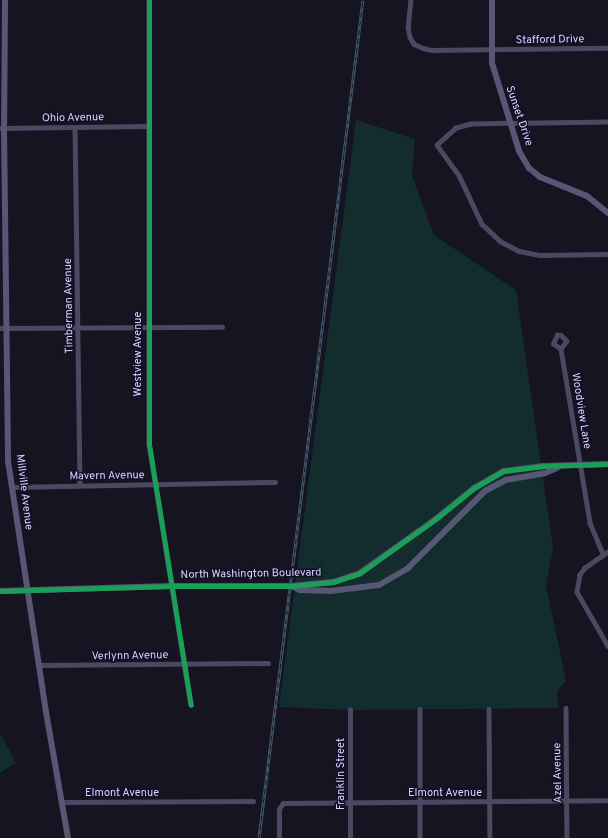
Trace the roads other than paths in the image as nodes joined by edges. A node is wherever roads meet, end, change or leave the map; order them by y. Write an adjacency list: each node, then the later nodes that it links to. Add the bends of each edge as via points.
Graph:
1 (5, 0): 11 (street, Millville Avenue)
2 (149, 0): 9 (street, Westview Avenue)
3 (411, 0): 6 (street, Stafford Drive, via 408,28 414,44 432,50)
4 (492, 0): 6 (street, Sunset Drive)
5 (608, 48): 6 (street, Stafford Drive)
6 (492, 50): 7 (street, Sunset Drive, via 495,77)
7 (510, 122): 8 (street); 12 (street, Sunset Drive, via 519,151 529,168 551,183 587,196); 14 (street, via 456,128 437,145 459,174 482,224 500,241 519,251 540,255)
8 (608, 122)
9 (147, 126): 10 (street, Ohio Avenue); 16 (street, Westview Avenue)
10 (75, 127): 11 (street, Ohio Avenue); 15 (street, Timberman Avenue)
11 (2, 128): 13 (street, Millville Avenue)
12 (608, 213)
13 (3, 250): 18 (street, Millville Avenue)
14 (608, 254)
15 (78, 326): 16 (street); 18 (street); 25 (street, Timberman Avenue)
16 (148, 326): 17 (street); 24 (street, Westview Avenue, via 149,444)
17 (222, 327)
18 (3, 328): 26 (street, Millville Avenue, via 8,461)
19 (562, 349): 20 (street, Woodview Lane)
20 (580, 464): 21 (street, North Washington Boulevard); 22 (street, North Washington Boulevard); 28 (street, Woodview Lane, via 590,523)
21 (608, 464)
22 (558, 467): 30 (street, North Washington Boulevard, via 521,468 504,472 474,488 409,539 360,573 333,582); 30 (street, North Washington Boulevard, via 545,473 506,480 485,491 408,568 379,585 331,591 300,590)
23 (274, 482): 24 (street, Mavern Avenue)
24 (154, 484): 25 (street, Mavern Avenue); 29 (street, Westview Avenue)
25 (80, 485): 26 (street, Mavern Avenue)
26 (12, 488): 31 (street, Millville Avenue)
27 (608, 552): 28 (street)
28 (603, 554): 33 (street, via 580,575 576,592)
29 (170, 586): 30 (street, North Washington Boulevard); 31 (street, North Washington Boulevard); 35 (street, Westview Avenue)
30 (291, 586)
31 (28, 590): 32 (street, North Washington Boulevard); 36 (street, Millville Avenue)
32 (0, 591)
33 (608, 646)
34 (268, 663): 35 (street, Verlynn Avenue)
35 (183, 664): 36 (street, Verlynn Avenue); 37 (street, Westview Avenue)
36 (40, 666): 45 (street, Millville Avenue)
37 (191, 705)
38 (489, 708): 48 (street)
39 (566, 708): 44 (street, Azel Avenue)
40 (420, 709): 47 (street)
41 (350, 710): 46 (street, Franklin Street)
42 (608, 800): 44 (street, Elmont Avenue)
43 (253, 801): 45 (street, Elmont Avenue)
44 (567, 801): 48 (street, Elmont Avenue); 54 (street, Azel Avenue)
45 (63, 802): 49 (street, Millville Avenue)
46 (350, 802): 47 (street, Elmont Avenue); 50 (street, Elmont Avenue, via 283,803 279,809); 51 (street, Franklin Street)
47 (420, 802): 48 (street, Elmont Avenue); 52 (street)
48 (489, 802): 53 (street)
49 (68, 838)
50 (279, 838)
51 (350, 838)
52 (420, 838)
53 (490, 838)
54 (567, 838)

